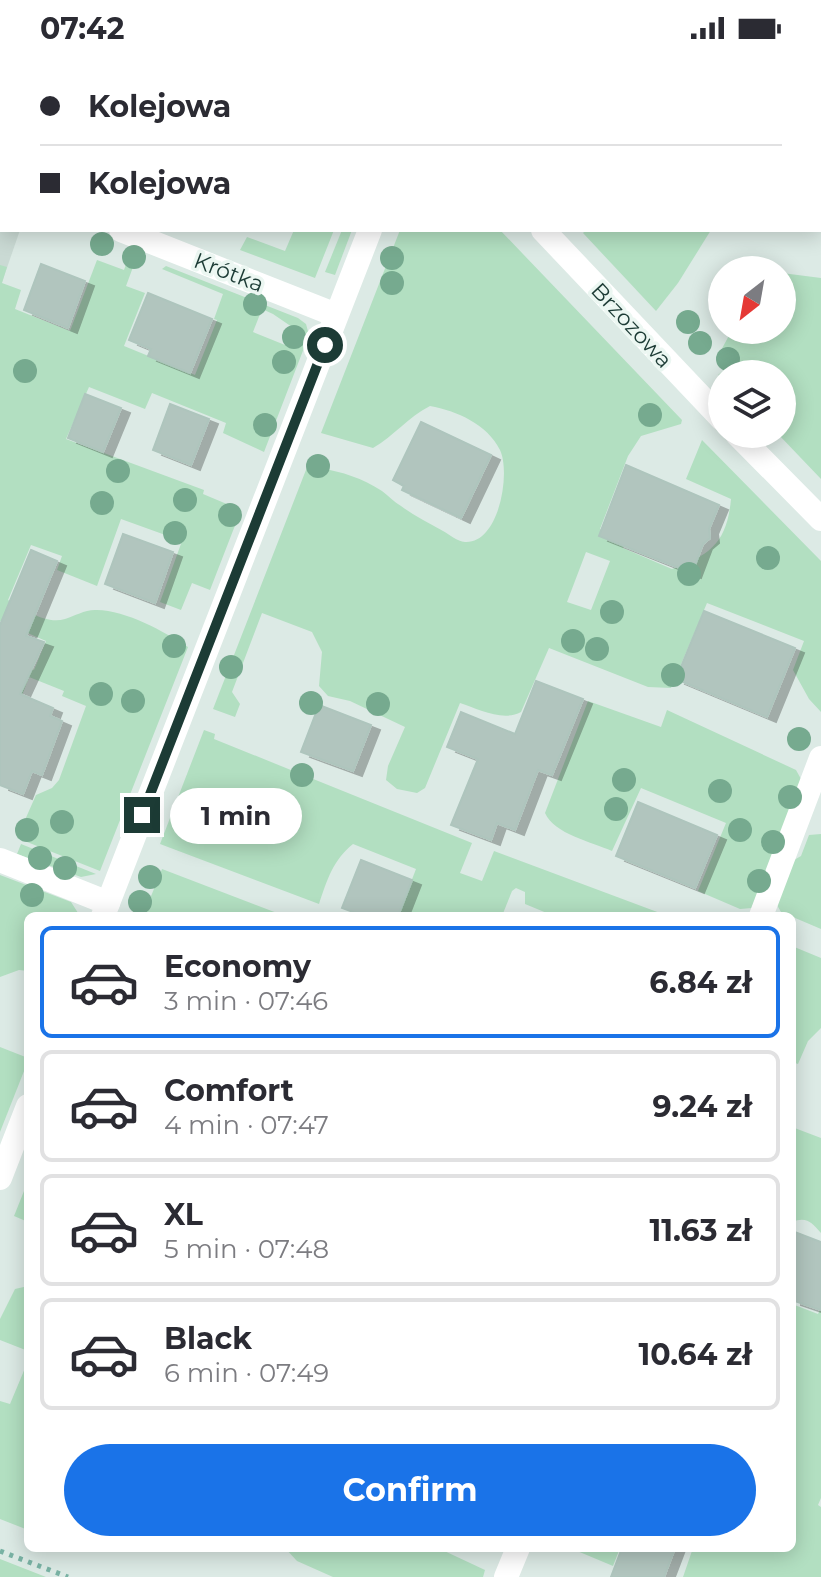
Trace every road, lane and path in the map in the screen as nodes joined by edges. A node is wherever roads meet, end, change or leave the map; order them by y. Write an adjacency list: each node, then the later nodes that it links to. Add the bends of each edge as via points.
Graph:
1 (126, 232): 4 (street, Krótka)
2 (369, 232): 4 (street)
3 (545, 232): 5 (street, Brzozowa)
4 (336, 315): 10 (street)
5 (708, 404)
6 (751, 448): 7 (street)
7 (821, 519)
8 (821, 758): 11 (street)
9 (0, 860): 10 (street)
10 (105, 910)
11 (763, 912)
12 (24, 1116): 13 (street)
13 (0, 1178)
14 (0, 1551): 16 (path)
15 (516, 1552): 17 (street)
16 (68, 1577)
17 (506, 1577)

